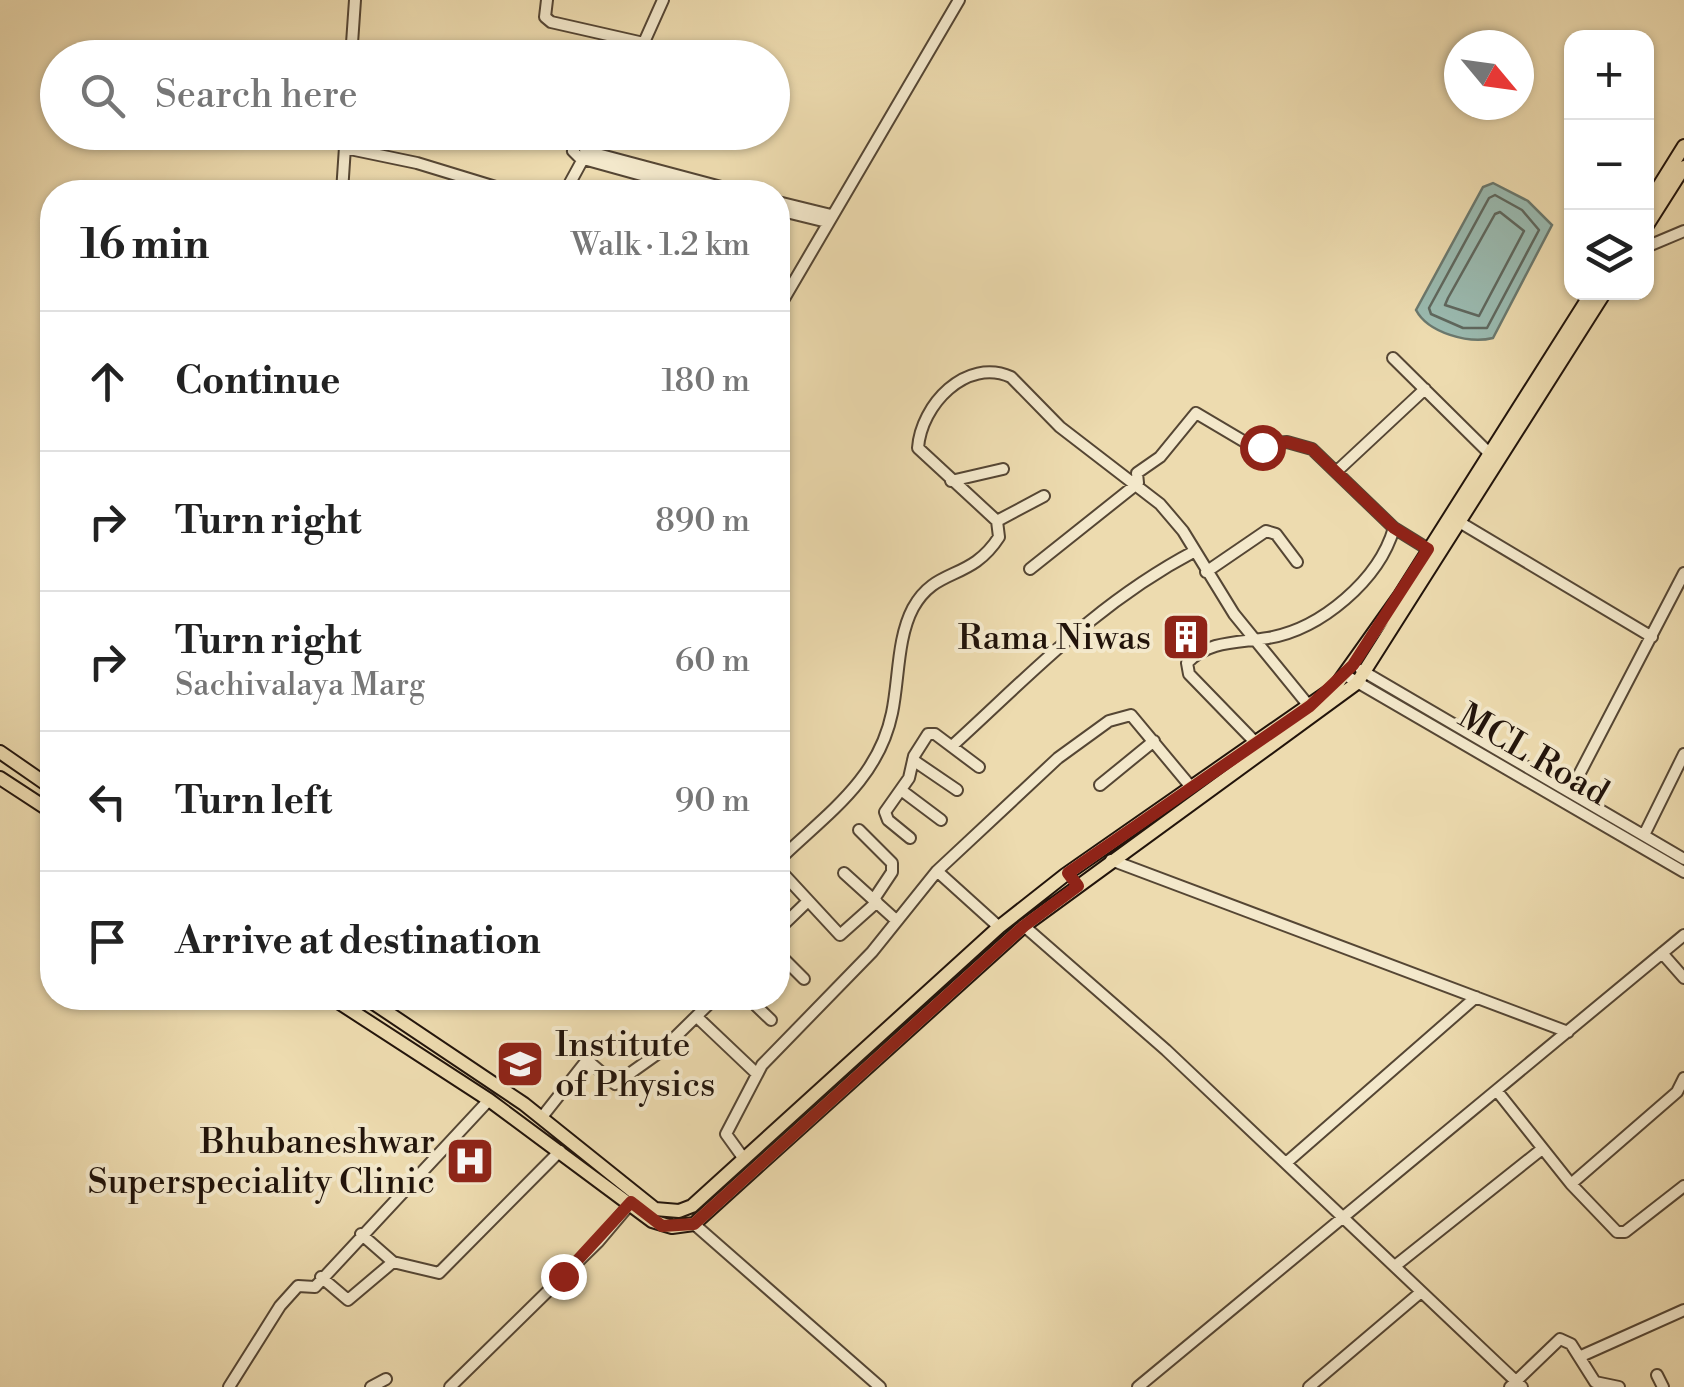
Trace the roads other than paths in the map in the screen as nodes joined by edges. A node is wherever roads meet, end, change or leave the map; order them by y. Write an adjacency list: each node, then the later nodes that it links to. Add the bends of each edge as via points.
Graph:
1 (355, 0): 5 (street)
2 (547, 0): 6 (street, via 545,17 551,22)
3 (660, 0): 7 (street); 8 (street)
4 (959, 0): 25 (street)
5 (352, 40)
6 (630, 40)
7 (640, 40)
8 (641, 40)
9 (1684, 146): 21 (main road)
10 (345, 150): 16 (street)
11 (355, 150): 17 (street)
12 (574, 150): 14 (street)
13 (586, 150): 20 (street)
14 (582, 159): 18 (street); 19 (street)
15 (1684, 167): 24 (main road)
16 (343, 180)
17 (473, 180)
18 (571, 180)
19 (660, 180)
20 (695, 180)
21 (1654, 194)
22 (790, 206): 25 (street)
23 (790, 212): 25 (street)
24 (1654, 214)
25 (829, 219): 28 (street)
26 (1684, 231): 27 (street)
27 (1654, 244)
28 (790, 288)
29 (1587, 300): 33 (main road)
30 (1600, 300): 40 (main road)
31 (1393, 358): 32 (street)
32 (1425, 389): 33 (street); 35 (street)
33 (1489, 453): 42 (main road)
34 (1003, 469): 36 (street)
35 (1336, 472): 37 (street, via 1302,443 1250,445 1196,413 1137,474); 41 (street)
36 (951, 481): 37 (street, via 922,455 920,434 956,380 1001,373 1070,436); 39 (street)
37 (1138, 483): 43 (street); 45 (street)
38 (1044, 496): 39 (street)
39 (997, 521): 72 (street, via 999,537 976,566 936,581 911,612 886,738 862,783)
40 (1461, 523): 49 (street); 51 (main road)
41 (1394, 528): 42 (street); 50 (street, via 1373,570 1337,606 1287,633)
42 (1428, 549): 51 (main road)
43 (1195, 551): 46 (street); 55 (street, via 1100,610)
44 (1297, 562): 46 (street, via 1266,530)
45 (1030, 569)
46 (1206, 572): 50 (street)
47 (1684, 573): 48 (street)
48 (1679, 595): 49 (street)
49 (1652, 637): 66 (street)
50 (1256, 639): 52 (street); 54 (street, via 1206,648 1187,669)
51 (1355, 674): 52 (main road); 66 (street, MCL Road); 74 (main road); 76 (street, MCL Road)
52 (1310, 706): 54 (main road)
53 (1154, 741): 62 (street); 63 (street); 75 (street, via 1131,716 1109,721 1019,792)
54 (1255, 742): 63 (main road)
55 (952, 746): 58 (street, via 932,733); 59 (street)
56 (0, 752): 61 (main road)
57 (1684, 754): 70 (street)
58 (913, 760): 64 (street); 65 (street)
59 (980, 767)
60 (0, 778): 67 (main road)
61 (40, 780)
62 (1100, 785)
63 (1191, 788): 78 (main road)
64 (901, 790): 68 (street); 71 (street, via 884,816)
65 (956, 790)
66 (1570, 792): 70 (street, MCL Road)
67 (40, 804)
68 (941, 820)
69 (859, 830): 81 (street, via 892,863)
70 (1644, 836): 73 (street, MCL Road)
71 (910, 838)
72 (790, 853)
73 (1684, 859)
74 (1111, 860): 80 (main road); 92 (street)
75 (937, 871): 84 (street); 86 (street)
76 (1684, 872)
77 (844, 873): 81 (street)
78 (1068, 873): 80 (main road); 86 (main road)
79 (790, 880): 82 (street)
80 (1078, 886): 85 (main road)
81 (875, 901): 82 (street, via 840,935); 84 (street)
82 (807, 902): 83 (street)
83 (790, 918)
84 (897, 921): 100 (street)
85 (1024, 926): 111 (street); 116 (main road)
86 (1000, 928): 110 (main road)
87 (1684, 935): 88 (street)
88 (1662, 954): 90 (street); 99 (street)
89 (790, 965): 91 (street)
90 (1684, 978)
91 (804, 979)
92 (1476, 997): 99 (street); 111 (street)
93 (350, 1010): 105 (main road)
94 (384, 1010): 104 (main road)
95 (704, 1010): 97 (street)
96 (761, 1010): 98 (street)
97 (697, 1017): 100 (street); 107 (street, via 615,1084 587,1060)
98 (771, 1020)
99 (1568, 1032): 102 (street)
100 (756, 1072): 110 (street, via 726,1134)
101 (1684, 1078): 103 (street)
102 (1497, 1091): 108 (street); 115 (street)
103 (1681, 1094): 112 (street)
104 (518, 1099): 106 (main road); 107 (main road)
105 (489, 1100): 106 (main road); 117 (street)
106 (508, 1113): 109 (main road)
107 (542, 1117): 110 (main road, via 665,1212 692,1206)
108 (1542, 1149): 112 (street); 119 (street)
109 (560, 1152): 114 (main road); 118 (street, via 439,1274)
110 (744, 1159)
111 (1286, 1162): 115 (street)
112 (1570, 1184): 113 (street, via 1609,1226 1625,1232)
113 (1684, 1186)
114 (631, 1202): 116 (main road, via 662,1226); 129 (street)
115 (1345, 1217): 119 (street); 131 (street)
116 (694, 1224): 130 (street)
117 (361, 1234): 118 (street); 120 (street)
118 (393, 1262): 120 (street, via 348,1300)
119 (1394, 1266): 121 (street)
120 (321, 1277): 127 (street, via 311,1290 298,1286 280,1306)
121 (1421, 1292): 126 (street); 132 (street)
122 (1684, 1310): 123 (street)
123 (1579, 1357): 126 (street, via 1560,1339); 133 (street, via 1595,1382)
124 (1657, 1375): 134 (street)
125 (386, 1379): 128 (street)
126 (1516, 1385)
127 (228, 1387)
128 (371, 1387)
129 (450, 1387)
130 (880, 1387)
131 (1138, 1387)
132 (1308, 1387)
133 (1619, 1387)
134 (1663, 1387)

